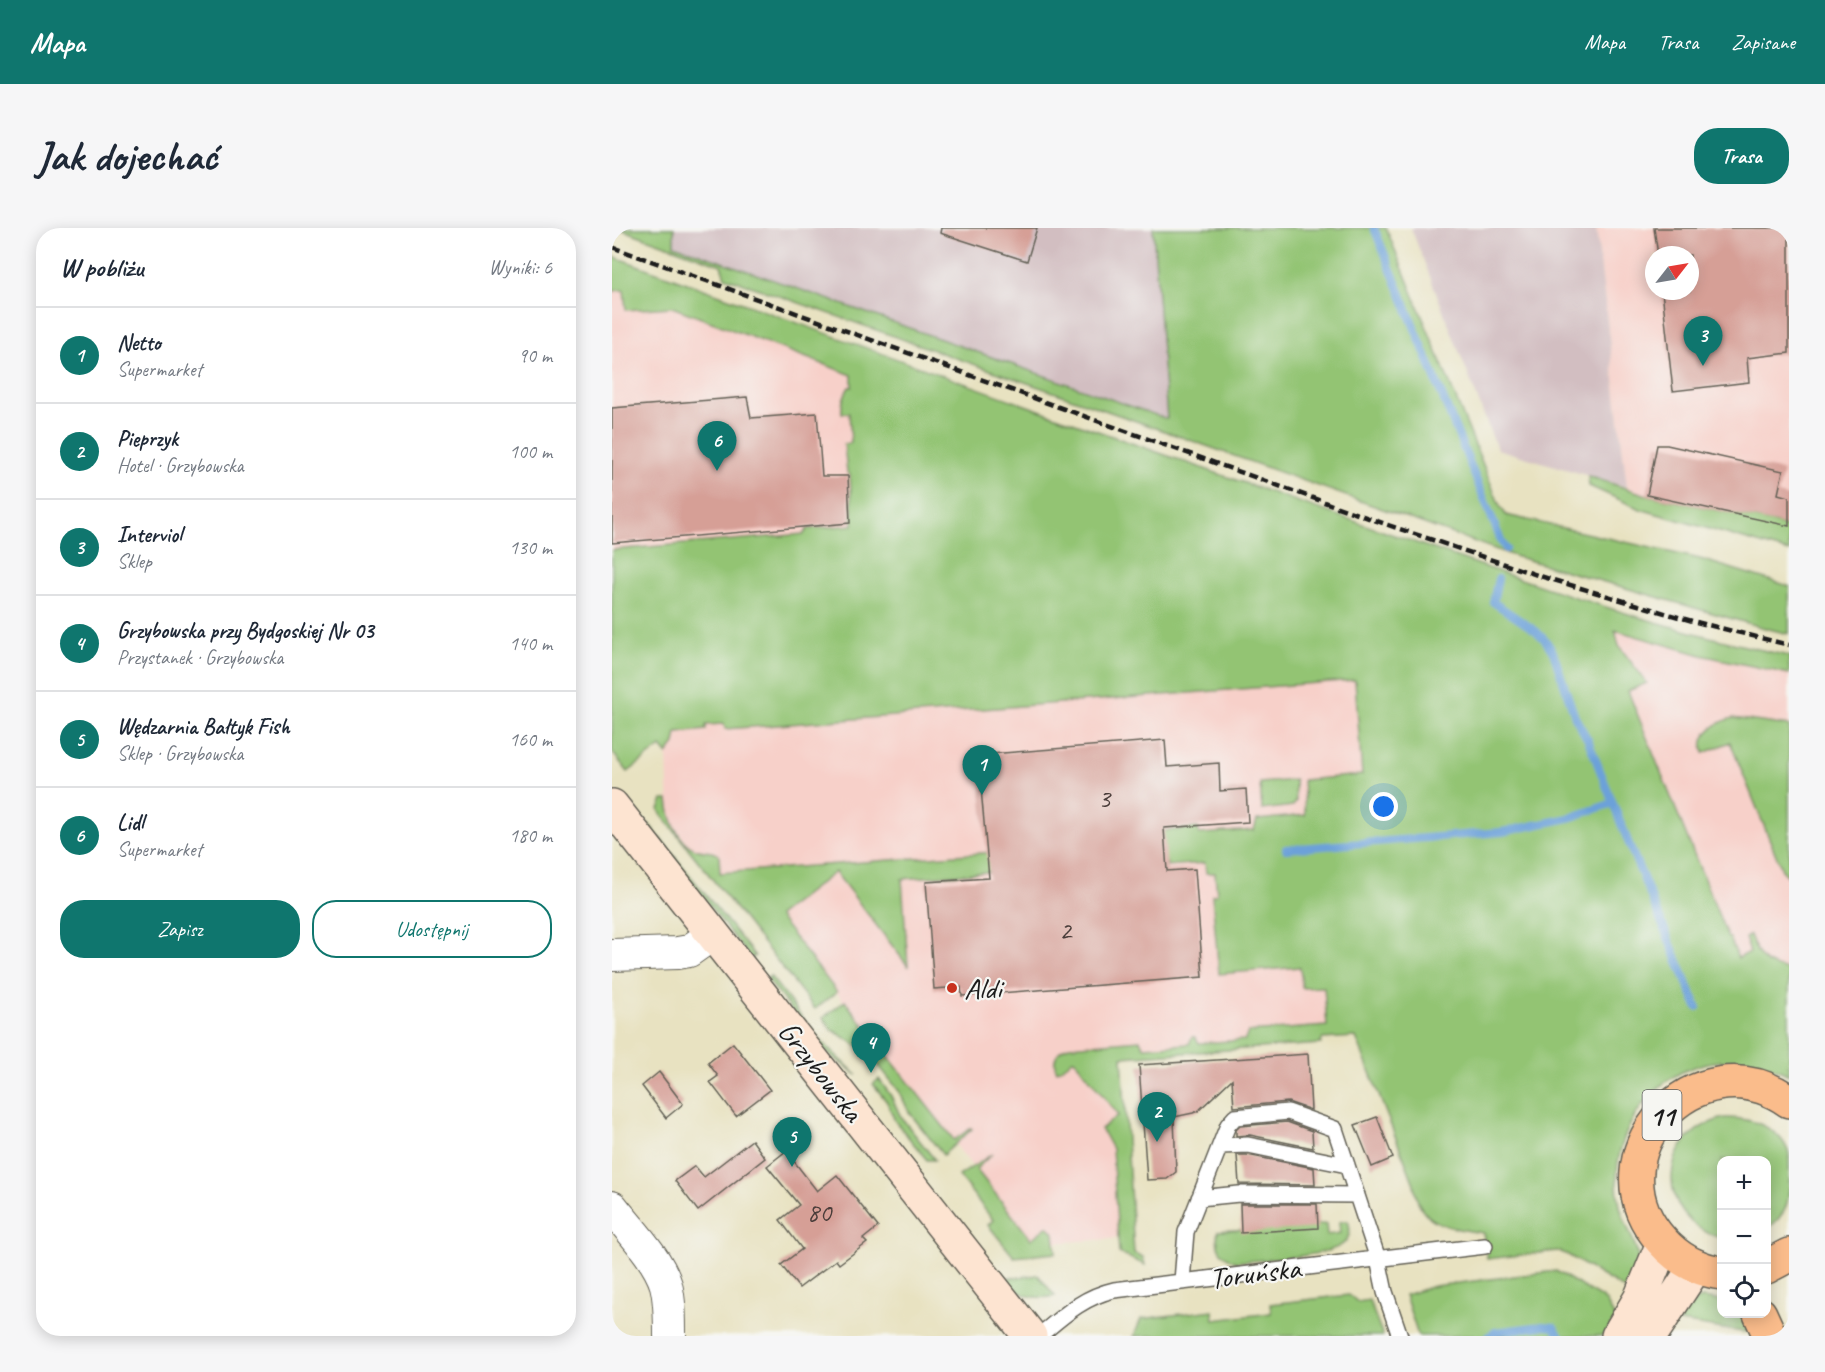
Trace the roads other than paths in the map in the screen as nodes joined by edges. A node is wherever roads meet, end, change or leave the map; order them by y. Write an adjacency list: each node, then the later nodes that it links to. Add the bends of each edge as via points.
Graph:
1 (612, 806): 2 (street, Grzybowska)
2 (713, 934): 3 (street, via 678,954); 19 (street, Grzybowska)
3 (612, 955)
4 (1789, 1101): 10 (main road, 11, via 1764,1088 1722,1083 1683,1097 1659,1118 1644,1145 1638,1176 1646,1217)
5 (1220, 1146): 6 (lane, via 1248,1145); 6 (lane, via 1235,1117 1288,1112 1335,1129); 8 (lane)
6 (1347, 1165): 7 (lane)
7 (1357, 1195): 8 (lane); 13 (lane)
8 (1199, 1197): 16 (lane, via 1186,1232)
9 (612, 1208): 18 (street, via 665,1283)
10 (1663, 1243): 15 (main road, 11, via 1678,1256); 22 (street, via 1640,1299)
11 (1485, 1246): 13 (lane, Toruńska)
12 (1789, 1255): 14 (main road)
13 (1378, 1258): 16 (lane, Toruńska); 21 (lane)
14 (1771, 1265)
15 (1709, 1269): 23 (street)
16 (1182, 1281): 20 (lane, Toruńska, via 1123,1288 1095,1296 1073,1308)
17 (1762, 1318): 24 (main road)
18 (670, 1336)
19 (1030, 1336)
20 (1040, 1336)
21 (1400, 1336)
22 (1618, 1336)
23 (1650, 1336)
24 (1770, 1336)

